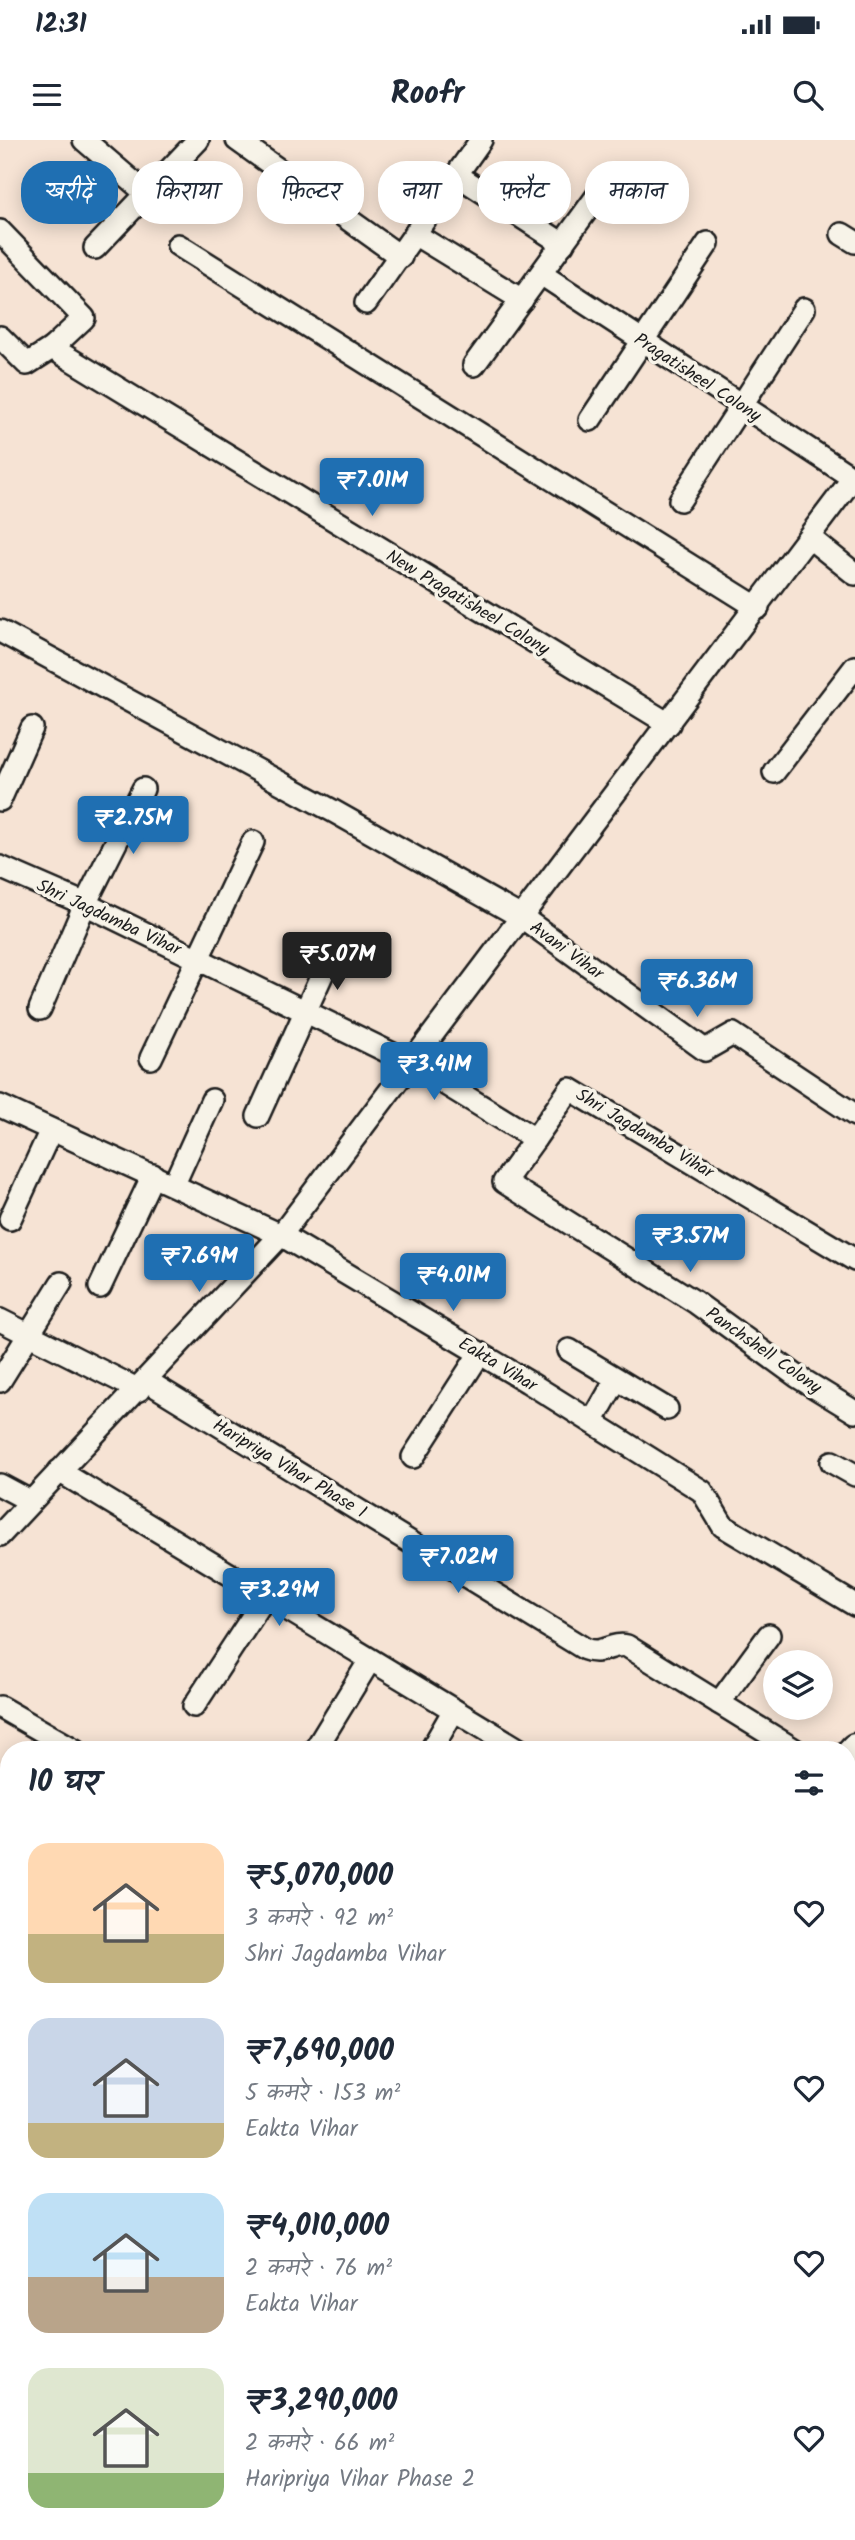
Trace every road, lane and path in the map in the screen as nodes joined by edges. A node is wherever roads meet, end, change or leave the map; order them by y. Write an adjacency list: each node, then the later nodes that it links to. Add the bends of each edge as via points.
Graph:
1 (83, 140): 8 (street)
2 (198, 140): 5 (street)
3 (237, 140): 18 (street)
4 (471, 144): 6 (street)
5 (178, 161)
6 (463, 162)
7 (463, 179): 15 (street)
8 (132, 181)
9 (132, 210): 17 (street)
10 (585, 213): 15 (street)
11 (424, 224): 13 (street)
12 (0, 231): 25 (street, via 84,318)
13 (416, 235): 18 (street); 20 (street)
14 (708, 243): 24 (street)
15 (563, 244): 19 (street)
16 (178, 245): 33 (street)
17 (95, 248)
18 (401, 257): 21 (street)
19 (541, 274): 20 (street); 24 (street, Pragatisheel Colony)
20 (522, 300): 26 (street)
21 (366, 303)
22 (804, 309): 27 (street)
23 (0, 337): 25 (street, via 27,364)
24 (643, 341): 27 (street, Pragatisheel Colony); 28 (street)
25 (52, 348): 36 (street, New Pragatisheel Colony)
26 (474, 365)
27 (741, 404): 29 (street, Pragatisheel Colony); 30 (street)
28 (590, 420)
29 (854, 477): 31 (street)
30 (680, 500)
31 (810, 538): 32 (street); 33 (street)
32 (855, 573)
33 (758, 608): 36 (street)
34 (0, 631): 44 (street)
35 (855, 667): 38 (street)
36 (669, 724): 44 (street)
37 (32, 728): 40 (street)
38 (774, 772)
39 (143, 789): 43 (street)
40 (0, 800)
41 (253, 842): 46 (street)
42 (0, 867): 43 (street, Shri Jagdamba Vihar)
43 (85, 904): 46 (street, Shri Jagdamba Vihar); 47 (street)
44 (523, 918): 50 (street); 53 (street, Avani Vihar, via 705,1050 733,1034)
45 (331, 954): 48 (street)
46 (197, 959): 48 (street, Shri Jagdamba Vihar); 49 (street)
47 (40, 1009)
48 (306, 1012): 50 (street, Shri Jagdamba Vihar); 54 (street)
49 (151, 1058)
50 (411, 1063): 56 (street, Shri Jagdamba Vihar); 60 (street)
51 (212, 1100): 58 (street)
52 (0, 1106): 55 (street, Eakta Vihar)
53 (855, 1115)
54 (258, 1116)
55 (51, 1130): 57 (street, Eakta Vihar); 59 (street)
56 (535, 1139): 61 (street, Shri Jagdamba Vihar, via 570,1089); 72 (street, Panchshell Colony, via 504,1182 695,1302)
57 (153, 1175): 58 (street, Eakta Vihar); 63 (street)
58 (174, 1184): 60 (street, Eakta Vihar)
59 (10, 1219)
60 (281, 1235): 67 (street, Eakta Vihar); 70 (street)
61 (855, 1260)
62 (61, 1283): 65 (street)
63 (100, 1287)
64 (0, 1320): 65 (street, Haripriya Vihar Phase 1)
65 (29, 1334): 69 (street); 70 (street, Haripriya Vihar Phase 1)
66 (569, 1350): 68 (street)
67 (480, 1353): 73 (street, Eakta Vihar); 74 (street)
68 (616, 1380): 71 (street); 73 (street)
69 (0, 1381)
70 (143, 1386): 76 (street); 85 (street, Haripriya Vihar Phase 1, via 585,1649 599,1653 620,1644 627,1646)
71 (667, 1409)
72 (855, 1412)
73 (592, 1423): 82 (street, Eakta Vihar, via 702,1492 723,1526)
74 (413, 1457)
75 (832, 1462): 77 (street)
76 (59, 1471): 79 (street); 81 (street)
77 (855, 1475)
78 (0, 1485): 79 (street)
79 (30, 1501): 80 (street)
80 (0, 1535)
81 (266, 1596): 84 (street); 86 (street)
82 (855, 1605)
83 (769, 1635): 85 (street)
84 (370, 1660): 88 (street); 90 (street)
85 (719, 1703): 93 (street, Haripriya Vihar Phase 1)
86 (194, 1706)
87 (0, 1707): 89 (street)
88 (454, 1710): 91 (street); 92 (street)
89 (59, 1741)
90 (320, 1741)
91 (436, 1741)
92 (505, 1741)
93 (780, 1741)

